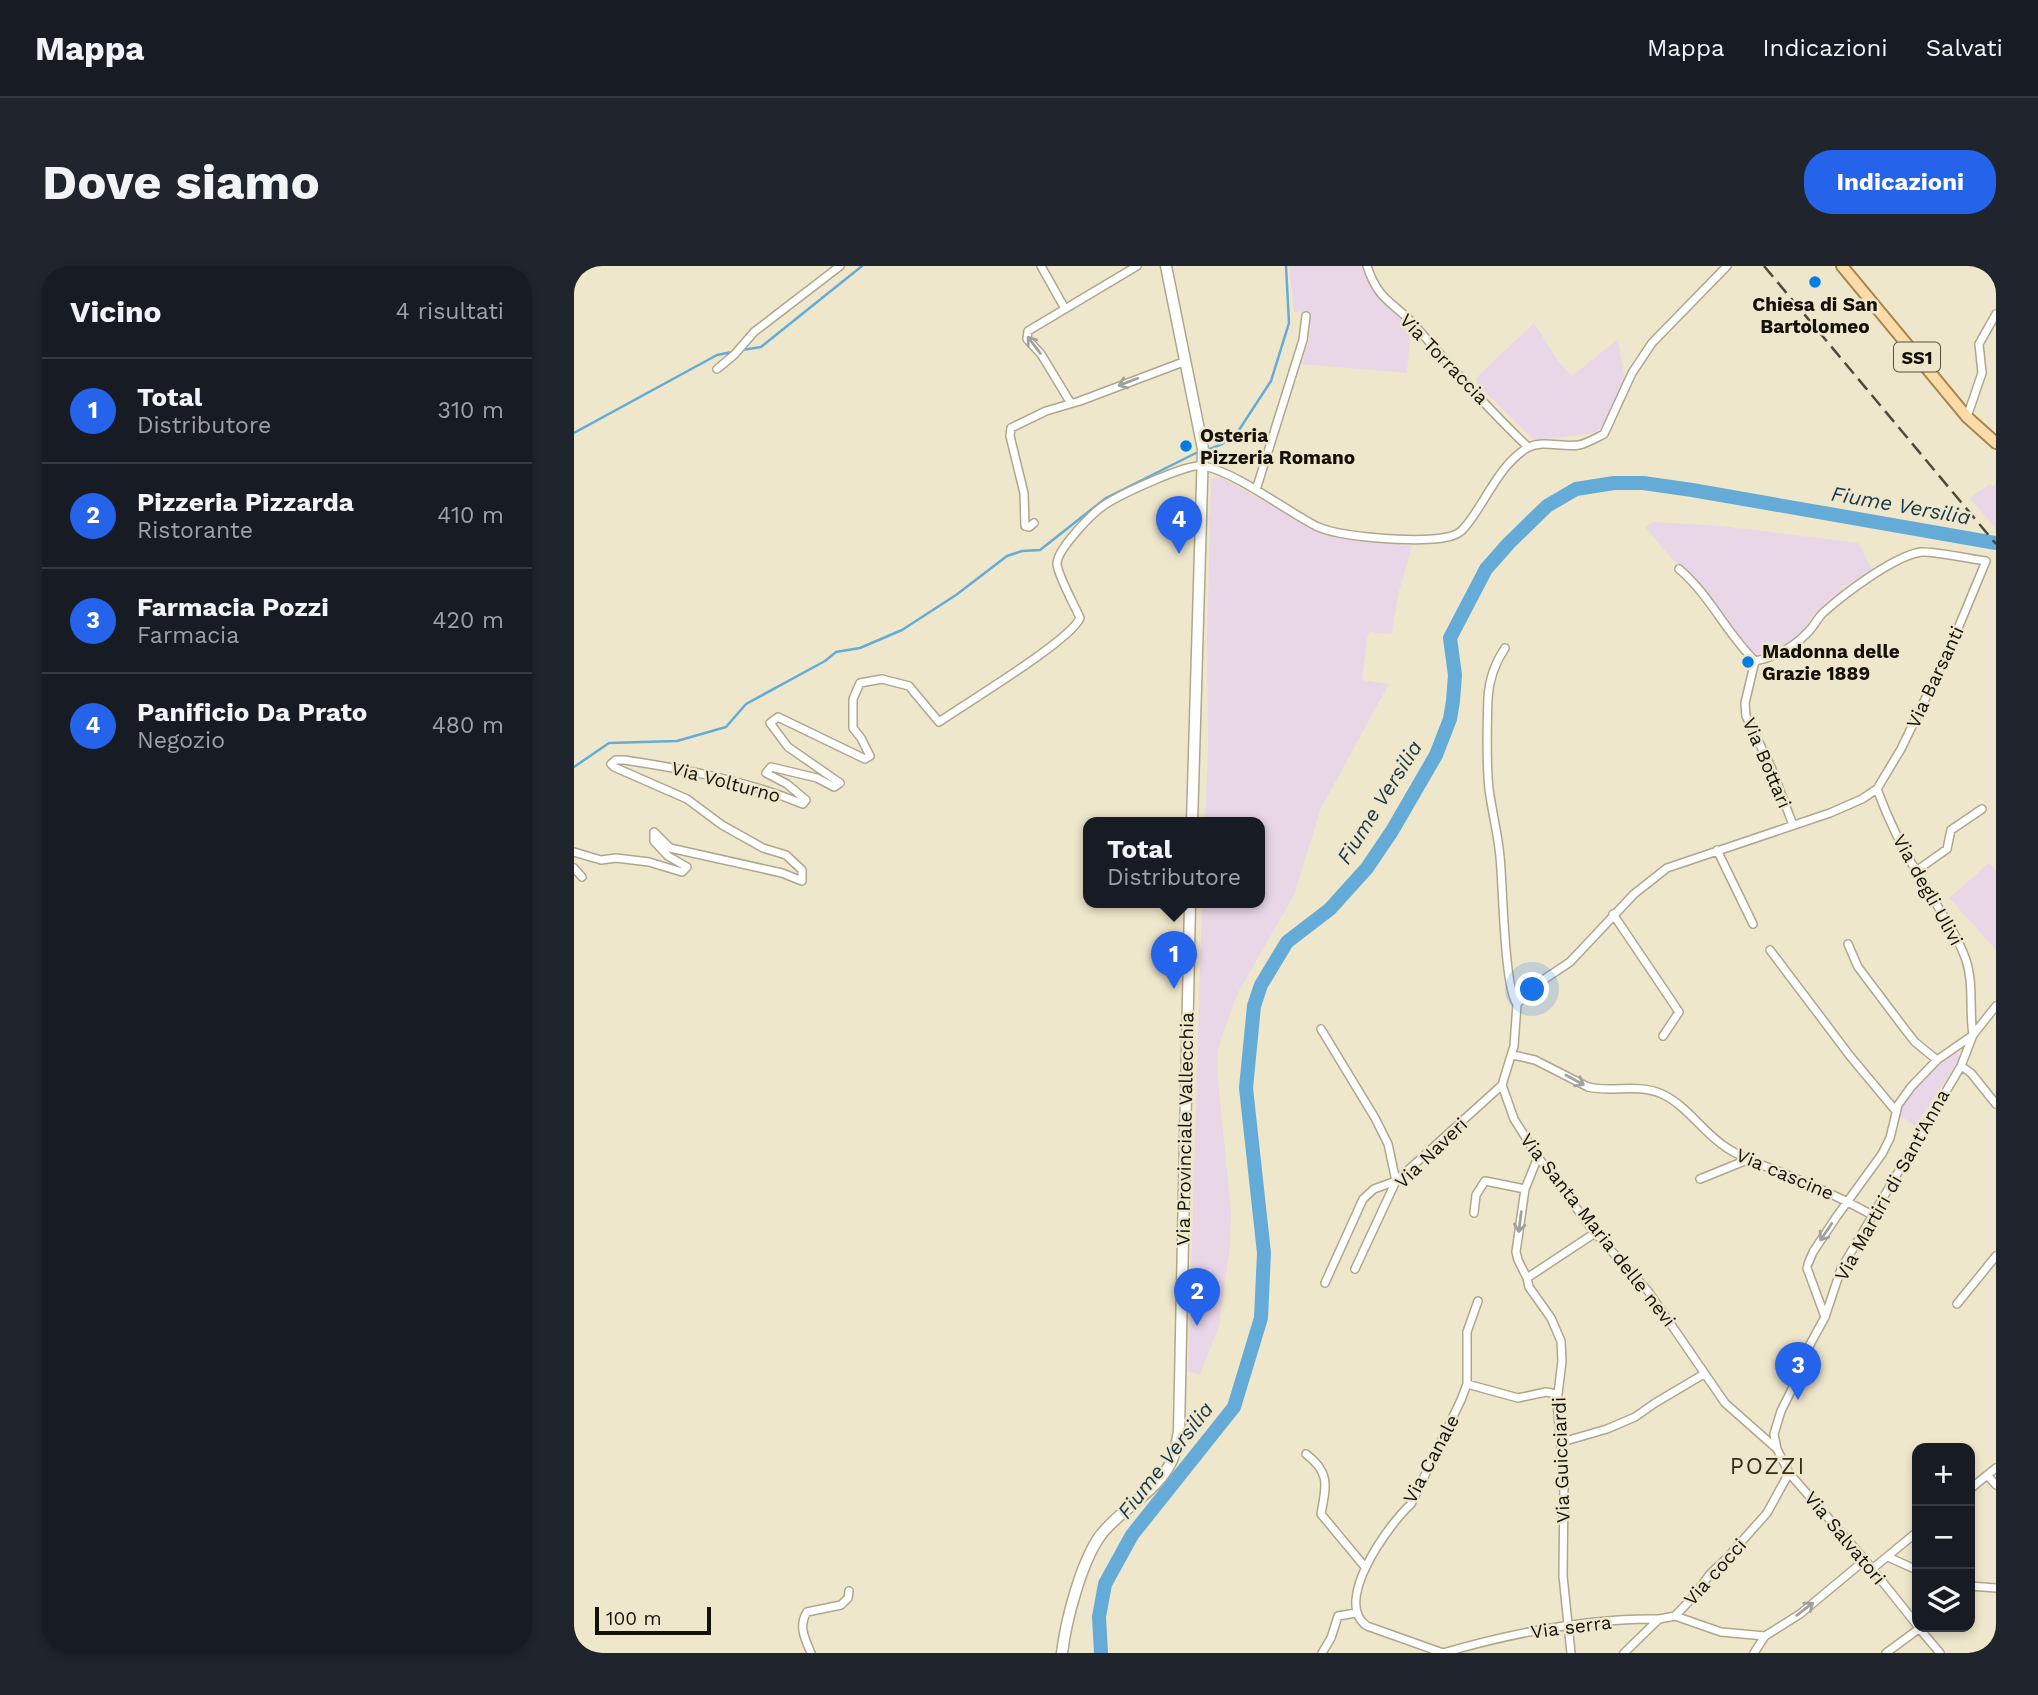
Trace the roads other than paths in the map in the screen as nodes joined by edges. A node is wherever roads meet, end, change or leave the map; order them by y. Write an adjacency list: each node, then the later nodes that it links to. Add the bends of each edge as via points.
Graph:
1 (840, 266): 14 (street, via 754,332)
2 (1041, 266): 10 (street)
3 (1116, 266): 9 (street)
4 (1138, 266): 9 (street)
5 (1166, 266): 13 (main road)
6 (1367, 266): 18 (street, Via Torraccia, via 1375,288)
7 (1727, 266): 18 (street, via 1642,357 1604,434 1578,445)
8 (1842, 266): 16 (main road, SS1)
9 (1122, 275): 10 (street)
10 (1064, 307): 15 (street, one-way to 10, via 1027,336)
11 (1996, 314): 16 (street, via 1979,344 1982,373)
12 (1306, 316): 20 (street, via 1303,340)
13 (1186, 361): 15 (street, one-way to 15); 19 (main road)
14 (717, 369)
15 (1070, 402): 21 (street, via 1011,428 1024,493 1025,526)
16 (1967, 417): 17 (main road, SS1)
17 (1996, 443)
18 (1528, 447): 20 (street, via 1486,493 1466,527 1445,538 1403,540 1319,527)
19 (1203, 465): 20 (street); 27 (main road); 30 (street, Via Volturno, via 1187,467 1104,505 1059,555 1057,565 1080,618 1077,625 939,722 909,686 882,679 860,684 853,699 853,728 870,756 865,760 778,717 770,723 788,747 840,783 834,787 771,767 766,773 806,800 803,804 677,768 624,760 611,764 687,799 722,825 786,855 803,870 802,881 670,848 654,832 654,841 668,856 687,867 682,872 649,862 601,860)
20 (1256, 490)
21 (1034, 523)
22 (1679, 569): 24 (street)
23 (1505, 649): 39 (street, via 1488,695 1489,789 1500,856 1509,977)
24 (1755, 661): 25 (street, Via Barsanti, via 1789,648 1824,612 1890,565 1921,552 1986,561 1949,650); 28 (street, Via Bottari, via 1746,716)
25 (1877, 789): 28 (street, via 1830,813); 32 (street, Via degli Ulivi)
26 (1982, 808): 32 (street, via 1951,830 1947,849)
27 (1192, 817)
28 (1793, 825): 29 (street)
29 (1717, 850): 35 (street, via 1667,868); 36 (street)
30 (574, 852)
31 (574, 868): 33 (street)
32 (1916, 871): 42 (street, Via degli Ulivi, via 1947,919 1967,962)
33 (582, 877)
34 (1190, 908): 95 (main road, Via Provinciale Vallecchia, via 1179,1431 1171,1463 1101,1536 1083,1573)
35 (1614, 914): 39 (street, via 1570,961); 43 (street, via 1679,1012)
36 (1753, 924)
37 (1848, 944): 45 (street, via 1858,967 1903,1028)
38 (1770, 950): 49 (street)
39 (1517, 1004): 44 (street)
40 (1996, 1006): 42 (street, Via Martiri di Sant'Anna)
41 (1321, 1029): 53 (street, via 1384,1135)
42 (1973, 1035): 45 (street); 46 (street, Via Martiri di Sant'Anna)
43 (1662, 1036)
44 (1513, 1055): 47 (street); 51 (street, Via cascine, one-way to 51, via 1535,1060 1588,1087 1640,1088 1662,1094)
45 (1937, 1060): 49 (street)
46 (1961, 1066): 48 (street); 57 (street, Via Martiri di Sant'Anna)
47 (1502, 1085): 50 (street, Via Santa Maria delle nevi, via 1514,1119); 53 (street, Via Naveri)
48 (1996, 1104)
49 (1895, 1110): 55 (street, via 1882,1154)
50 (1538, 1157): 54 (street, Via Guicciardi); 58 (street, Via Santa Maria delle nevi)
51 (1747, 1160): 52 (street); 55 (street, Via cascine)
52 (1700, 1179)
53 (1396, 1181): 60 (street, Via Naveri); 62 (street, via 1374,1189 1363,1199)
54 (1525, 1189): 56 (street, via 1485,1181 1476,1195); 61 (street, Via Guicciardi, one-way to 61, via 1516,1252)
55 (1848, 1202): 57 (street, Via cascine); 65 (street, one-way to 65, via 1808,1266)
56 (1474, 1213)
57 (1872, 1215): 65 (street, Via Martiri di Sant'Anna, via 1841,1269)
58 (1595, 1233): 61 (street); 66 (street, Via Santa Maria delle nevi, via 1648,1291)
59 (1996, 1256): 64 (street)
60 (1355, 1269)
61 (1527, 1278): 68 (street, Via Guicciardi, via 1561,1341)
62 (1325, 1283)
63 (1478, 1301): 67 (street, Via Canale, via 1466,1332)
64 (1957, 1304)
65 (1825, 1317): 70 (street, Via Martiri di Sant'Anna, via 1778,1419)
66 (1704, 1374): 69 (street, via 1635,1417); 70 (street, Via Santa Maria delle nevi, via 1731,1409)
67 (1467, 1384): 68 (street, via 1518,1398); 80 (street, Via Canale, via 1411,1504)
68 (1557, 1394): 69 (street, Via Guicciardi)
69 (1562, 1442): 90 (street, Via Guicciardi)
70 (1777, 1449): 73 (street, Via Salvatori)
71 (1306, 1454): 80 (street, via 1325,1476 1321,1514)
72 (1996, 1468): 74 (street)
73 (1789, 1473): 79 (street, Via Salvatori); 87 (street, Via cocci, via 1767,1513)
74 (1987, 1475): 75 (street); 76 (street)
75 (1975, 1485)
76 (1996, 1485)
77 (1912, 1536): 78 (street)
78 (1888, 1557): 81 (street); 82 (street)
79 (1865, 1560): 81 (street, Via Salvatori); 93 (street, one-way to 79, via 1800,1614)
80 (1366, 1567): 86 (street, Via Canale, via 1354,1604)
81 (1872, 1569): 88 (street, Via Salvatori)
82 (1915, 1569)
83 (1975, 1587): 84 (street)
84 (1996, 1588)
85 (849, 1591): 94 (street, via 841,1605 807,1612 802,1634)
86 (1356, 1613): 96 (street, via 1338,1616); 97 (street, via 1367,1626)
87 (1675, 1616): 89 (street, Via cocci); 93 (street, via 1721,1632)
88 (1912, 1618)
89 (1659, 1619): 90 (street, Via serra); 99 (street)
90 (1568, 1627): 97 (street, Via serra, via 1502,1637); 98 (street, Via Guicciardi)
91 (1912, 1632): 101 (street)
92 (1923, 1632): 102 (street, Via Salvatori)
93 (1765, 1636): 100 (street)
94 (811, 1653)
95 (1062, 1653)
96 (1322, 1653)
97 (1443, 1653)
98 (1571, 1653)
99 (1624, 1653)
100 (1754, 1653)
101 (1885, 1653)
102 (1940, 1653)

